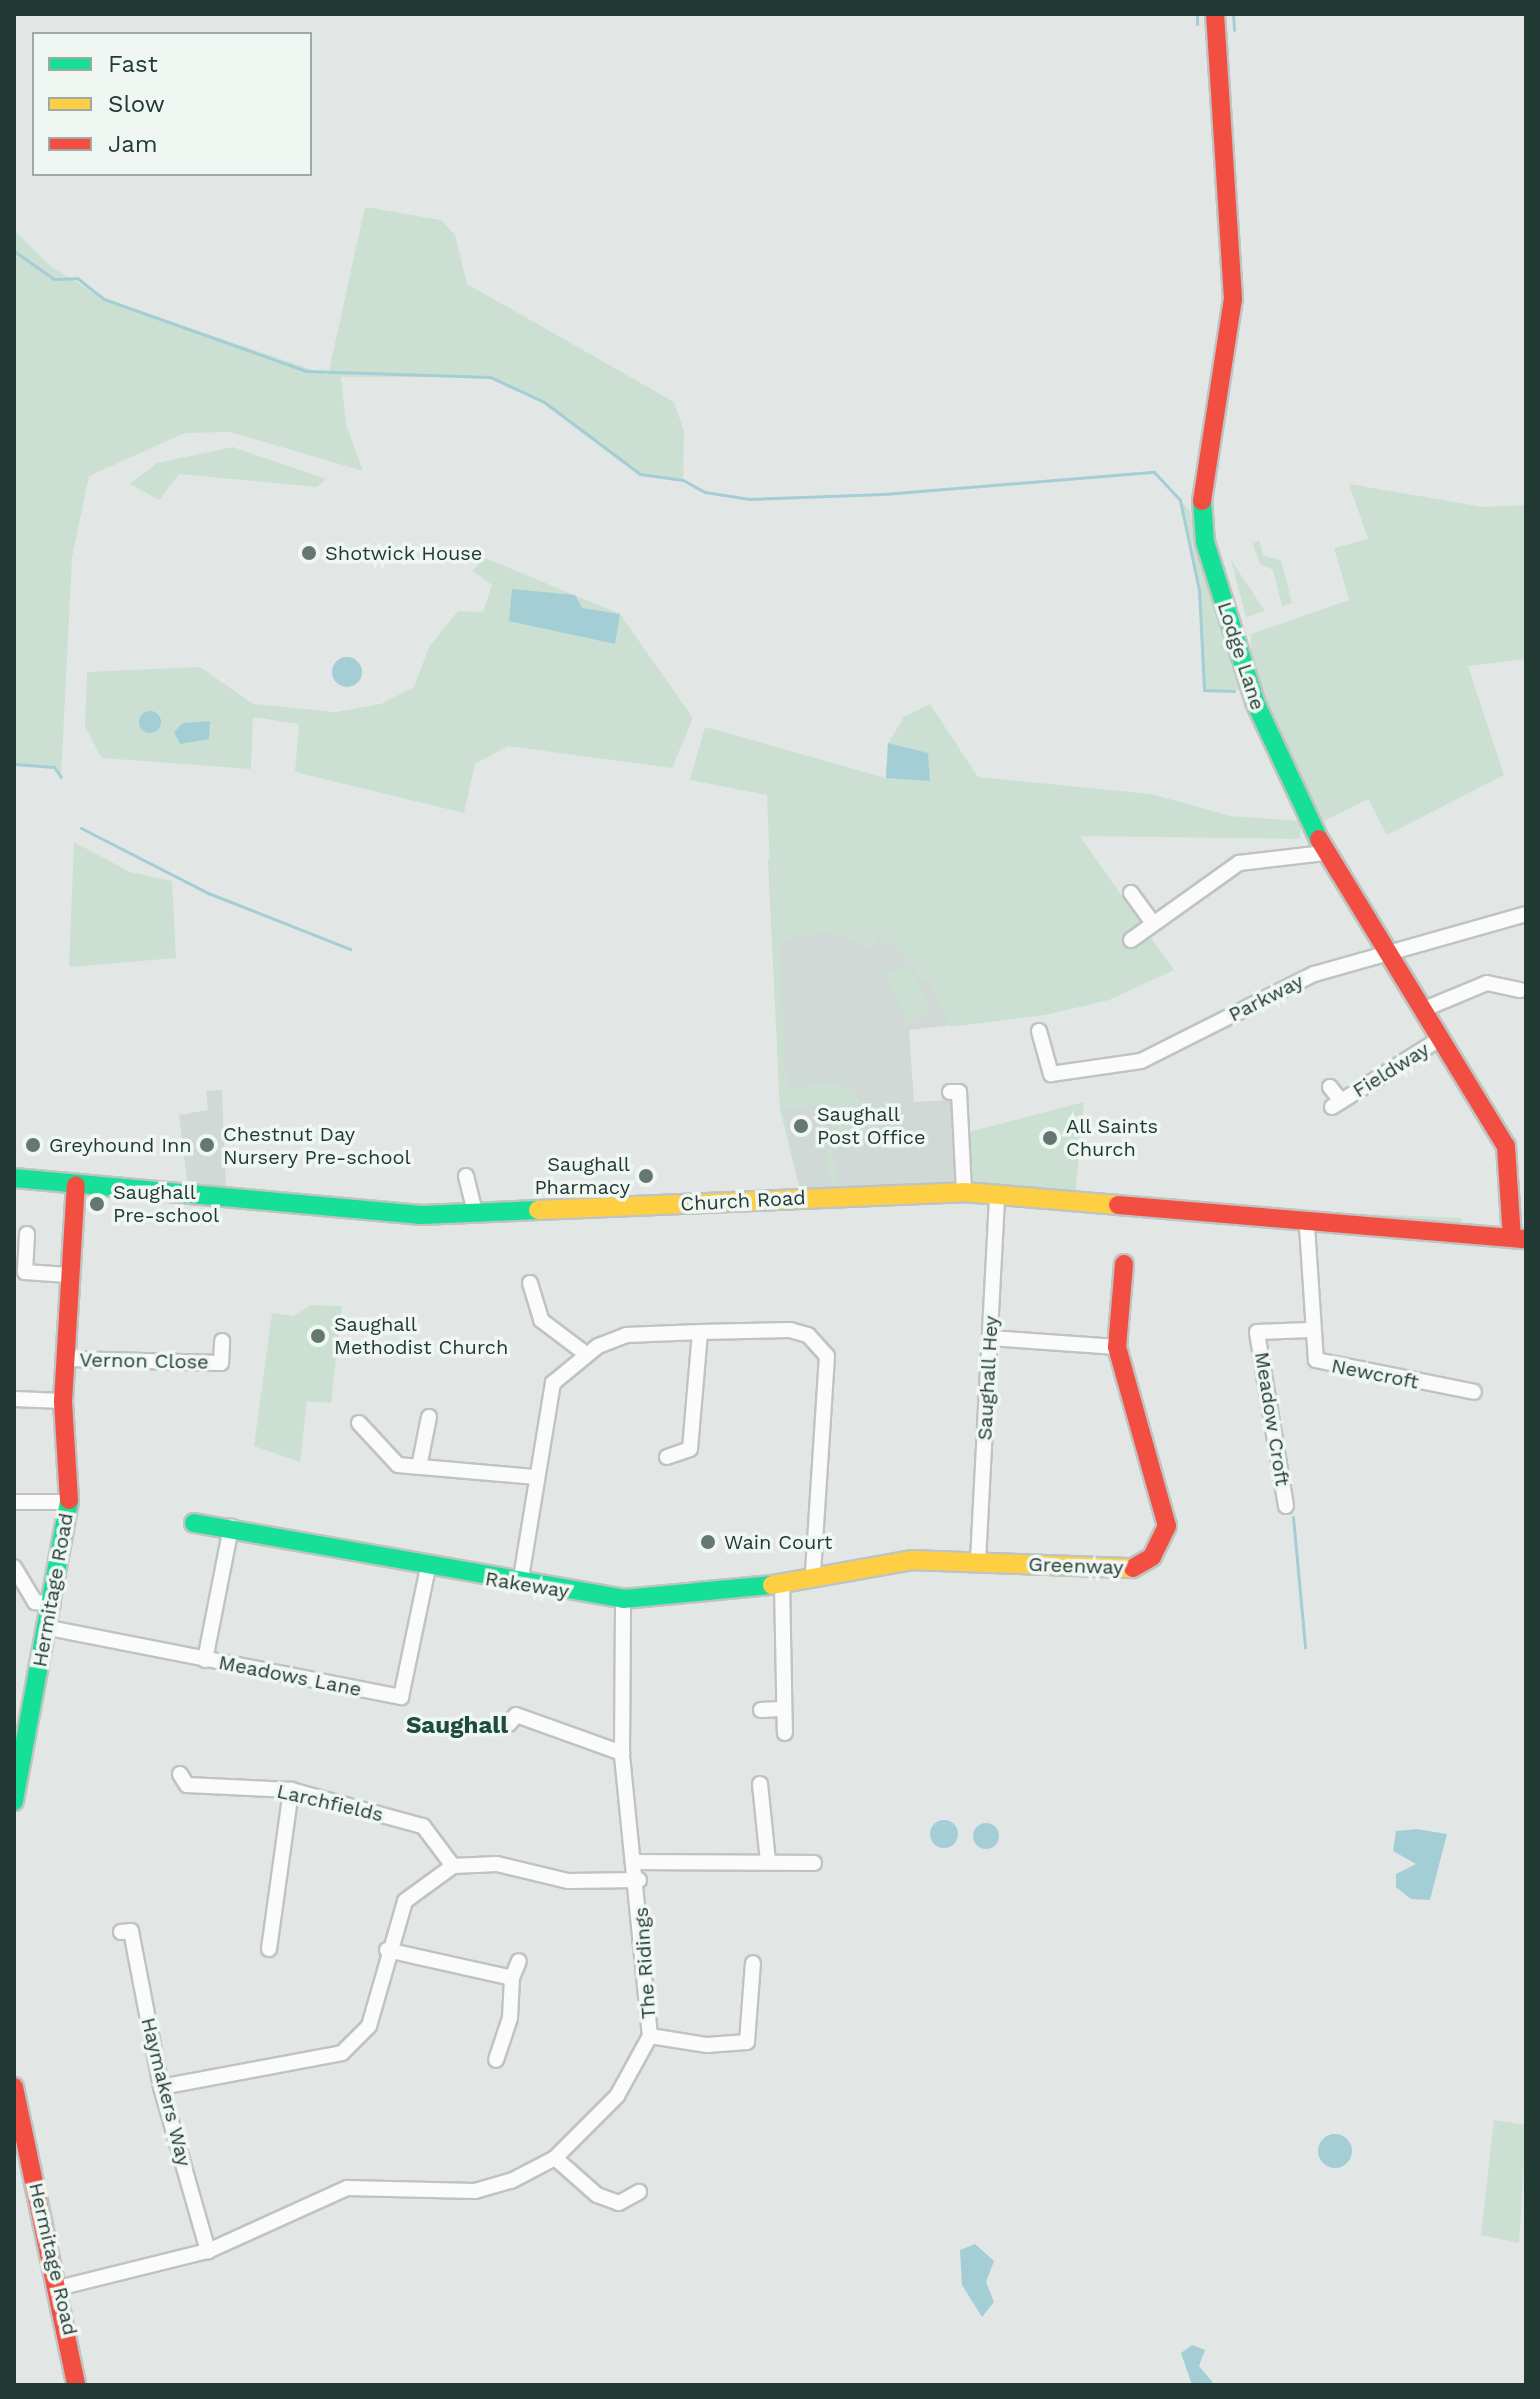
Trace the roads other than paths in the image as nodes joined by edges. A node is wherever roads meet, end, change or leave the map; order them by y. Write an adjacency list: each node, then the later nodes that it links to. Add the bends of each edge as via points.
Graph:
1 (1215, 14): 2 (street, Lodge Lane, via 1233,299 1206,436 1200,516 1255,702)
2 (1324, 853): 5 (street, via 1239,863); 7 (street, Lodge Lane)
3 (1131, 893): 5 (street)
4 (1526, 914): 7 (street, Parkway)
5 (1153, 923): 6 (street)
6 (1131, 940)
7 (1382, 949): 9 (street, Lodge Lane); 10 (street, Parkway, via 1314,974 1141,1061 1051,1074)
8 (1520, 990): 9 (street, via 1487,983)
9 (1422, 1010): 11 (street, Lodge Lane)
10 (1039, 1031)
11 (1441, 1038): 12 (street, Fieldway, via 1337,1104); 22 (street, Lodge Lane, via 1506,1146)
12 (1330, 1087)
13 (959, 1092): 17 (street)
14 (466, 1176): 19 (street)
15 (14, 1178): 16 (street, Church Road)
16 (76, 1185): 19 (street, Church Road, via 406,1214); 24 (street, Hermitage Road)
17 (964, 1192): 18 (street, Church Road); 19 (street, Church Road)
18 (997, 1196): 20 (street, Church Road); 28 (street, Saughall Hey)
19 (475, 1213)
20 (1307, 1226): 22 (street, Church Road); 26 (street, Newcroft)
21 (27, 1234): 24 (street, via 25,1272)
22 (1519, 1238)
23 (1124, 1264): 30 (street, Greenway)
24 (68, 1275): 32 (street, Hermitage Road)
25 (530, 1283): 31 (street, via 541,1320)
26 (1310, 1330): 33 (street, Newcroft, via 1316,1360 1324,1365); 43 (street, Meadow Croft, via 1255,1327)
27 (700, 1332): 31 (street, via 626,1335); 38 (street, via 696,1451); 49 (street, via 790,1330 808,1335 827,1356)
28 (990, 1338): 30 (street); 46 (street, Saughall Hey)
29 (222, 1341): 32 (street, Vernon Close, via 220,1369)
30 (1117, 1347): 46 (street, Greenway, via 1167,1526 1163,1542 1131,1569)
31 (586, 1354): 40 (street, via 547,1393)
32 (68, 1359): 35 (street, Hermitage Road)
33 (1474, 1392)
34 (14, 1399): 35 (street)
35 (63, 1401): 42 (street, Hermitage Road)
36 (429, 1417): 39 (street)
37 (359, 1423): 39 (street, via 398,1465)
38 (667, 1457)
39 (415, 1466): 40 (street)
40 (536, 1477): 51 (street, via 528,1574)
41 (14, 1502): 42 (street)
42 (69, 1502): 53 (street, Hermitage Road)
43 (1286, 1506)
44 (194, 1523): 45 (street, Rakeway)
45 (231, 1527): 48 (street, Rakeway); 55 (street)
46 (978, 1561): 49 (street, Greenway, via 867,1563)
47 (14, 1567): 53 (street, via 35,1602)
48 (428, 1568): 51 (street, Rakeway); 55 (street, Meadows Lane, via 401,1697)
49 (819, 1574): 50 (street, Rakeway)
50 (782, 1583): 52 (street, Rakeway); 56 (street)
51 (520, 1584): 52 (street, Rakeway)
52 (623, 1599): 60 (street, The Ridings)
53 (53, 1604): 54 (street, Hermitage Road)
54 (49, 1628): 55 (street, Meadows Lane); 64 (street, Hermitage Road)
55 (205, 1660)
56 (781, 1709): 57 (street); 59 (street)
57 (761, 1710)
58 (514, 1713): 60 (street)
59 (785, 1733)
60 (622, 1753): 65 (street, The Ridings)
61 (760, 1784): 66 (street, via 767,1802)
62 (183, 1786): 63 (street, Larchfields)
63 (291, 1790): 68 (street, Larchfields, via 423,1826); 71 (street)
64 (14, 1801)
65 (637, 1862): 66 (street); 69 (street, The Ridings)
66 (768, 1862): 67 (street)
67 (814, 1863)
68 (453, 1866): 69 (street, via 497,1864 568,1881); 72 (street, via 405,1901)
69 (639, 1880): 76 (street, The Ridings)
70 (131, 1930): 79 (street, Haymakers Way)
71 (269, 1949)
72 (387, 1950): 75 (street); 79 (street, via 369,2026 342,2053)
73 (519, 1961): 75 (street)
74 (757, 1969): 76 (street, via 747,2042 707,2045)
75 (512, 1978): 77 (street, via 510,2018)
76 (650, 2036): 80 (street, The Ridings, via 617,2096)
77 (496, 2060)
78 (14, 2087): 83 (street, Hermitage Road)
79 (161, 2087): 82 (street, Haymakers Way)
80 (555, 2158): 81 (street, via 597,2195); 82 (street, The Ridings, via 475,2191 347,2188)
81 (636, 2202)
82 (208, 2251): 83 (street, The Ridings)
83 (62, 2287): 84 (street, Hermitage Road)
84 (76, 2385)

